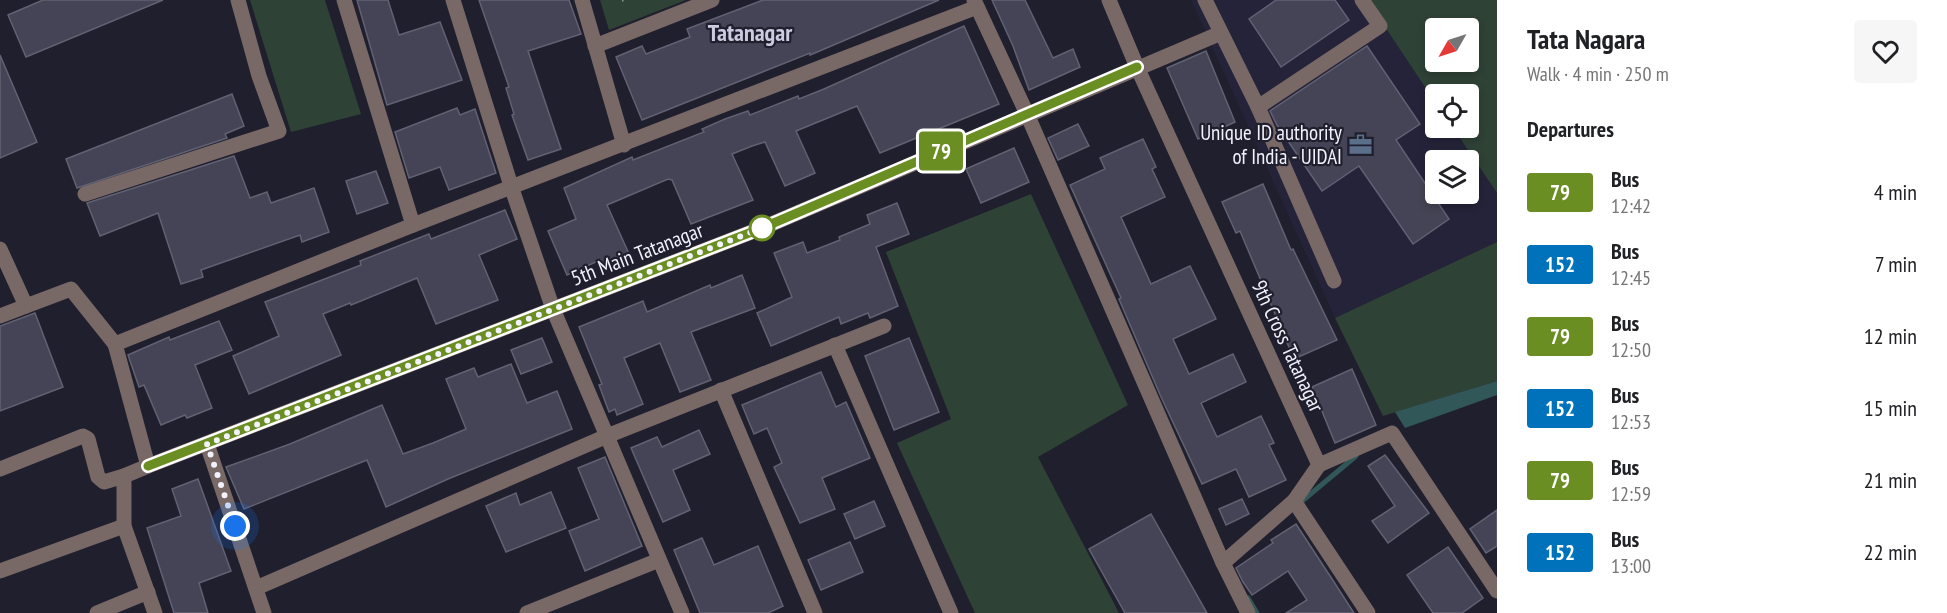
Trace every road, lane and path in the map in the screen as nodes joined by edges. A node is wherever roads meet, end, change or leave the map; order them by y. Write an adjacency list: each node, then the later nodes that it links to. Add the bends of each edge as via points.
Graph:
1 (238, 0): 19 (street, via 279,131)
2 (344, 0): 20 (street)
3 (453, 0): 18 (street)
4 (582, 0): 13 (street)
5 (622, 0): 6 (path)
6 (628, 0)
7 (712, 0): 13 (street)
8 (1109, 0): 14 (street, 9th Cross Tatanagar)
9 (1205, 0): 12 (street)
10 (1362, 0): 15 (street, via 1380,26)
11 (976, 4): 16 (street); 17 (street)
12 (1221, 33): 14 (street, 5th Main Tatanagar); 15 (street)
13 (595, 46): 17 (street)
14 (1137, 67): 16 (street, 5th Main Tatanagar); 32 (street, 9th Cross Tatanagar)
15 (1258, 107): 22 (street)
16 (1027, 114): 24 (street, 5th Main Tatanagar, via 768,226); 39 (street)
17 (624, 145): 18 (street)
18 (512, 189): 20 (street); 24 (street)
19 (85, 194)
20 (413, 225): 27 (street)
21 (0, 249): 23 (street)
22 (1334, 281)
23 (26, 306): 25 (street); 27 (street, via 71,289)
24 (553, 309): 30 (street); 31 (street, 5th Main Tatanagar)
25 (0, 316)
26 (884, 326): 28 (street)
27 (115, 344): 33 (street)
28 (835, 345): 29 (street); 50 (street)
29 (721, 390): 30 (street); 49 (street)
30 (607, 436): 38 (street); 41 (street)
31 (207, 444): 33 (street, 5th Main Tatanagar); 41 (street)
32 (1320, 465): 36 (street); 42 (street, via 1392,432)
33 (148, 466): 35 (street, 5th Main Tatanagar)
34 (0, 469): 35 (street, via 83,436 88,439 98,477 104,482)
35 (124, 476): 37 (street)
36 (1294, 501): 39 (street); 52 (street)
37 (124, 526): 40 (street); 43 (street)
38 (659, 560): 47 (street); 48 (street)
39 (1223, 563): 51 (street)
40 (0, 571)
41 (256, 588): 46 (street)
42 (1497, 591)
43 (148, 592): 44 (street); 45 (street)
44 (97, 613)
45 (155, 613)
46 (264, 613)
47 (527, 613)
48 (682, 613)
49 (815, 613)
50 (951, 613)
51 (1248, 613)
52 (1368, 613)

